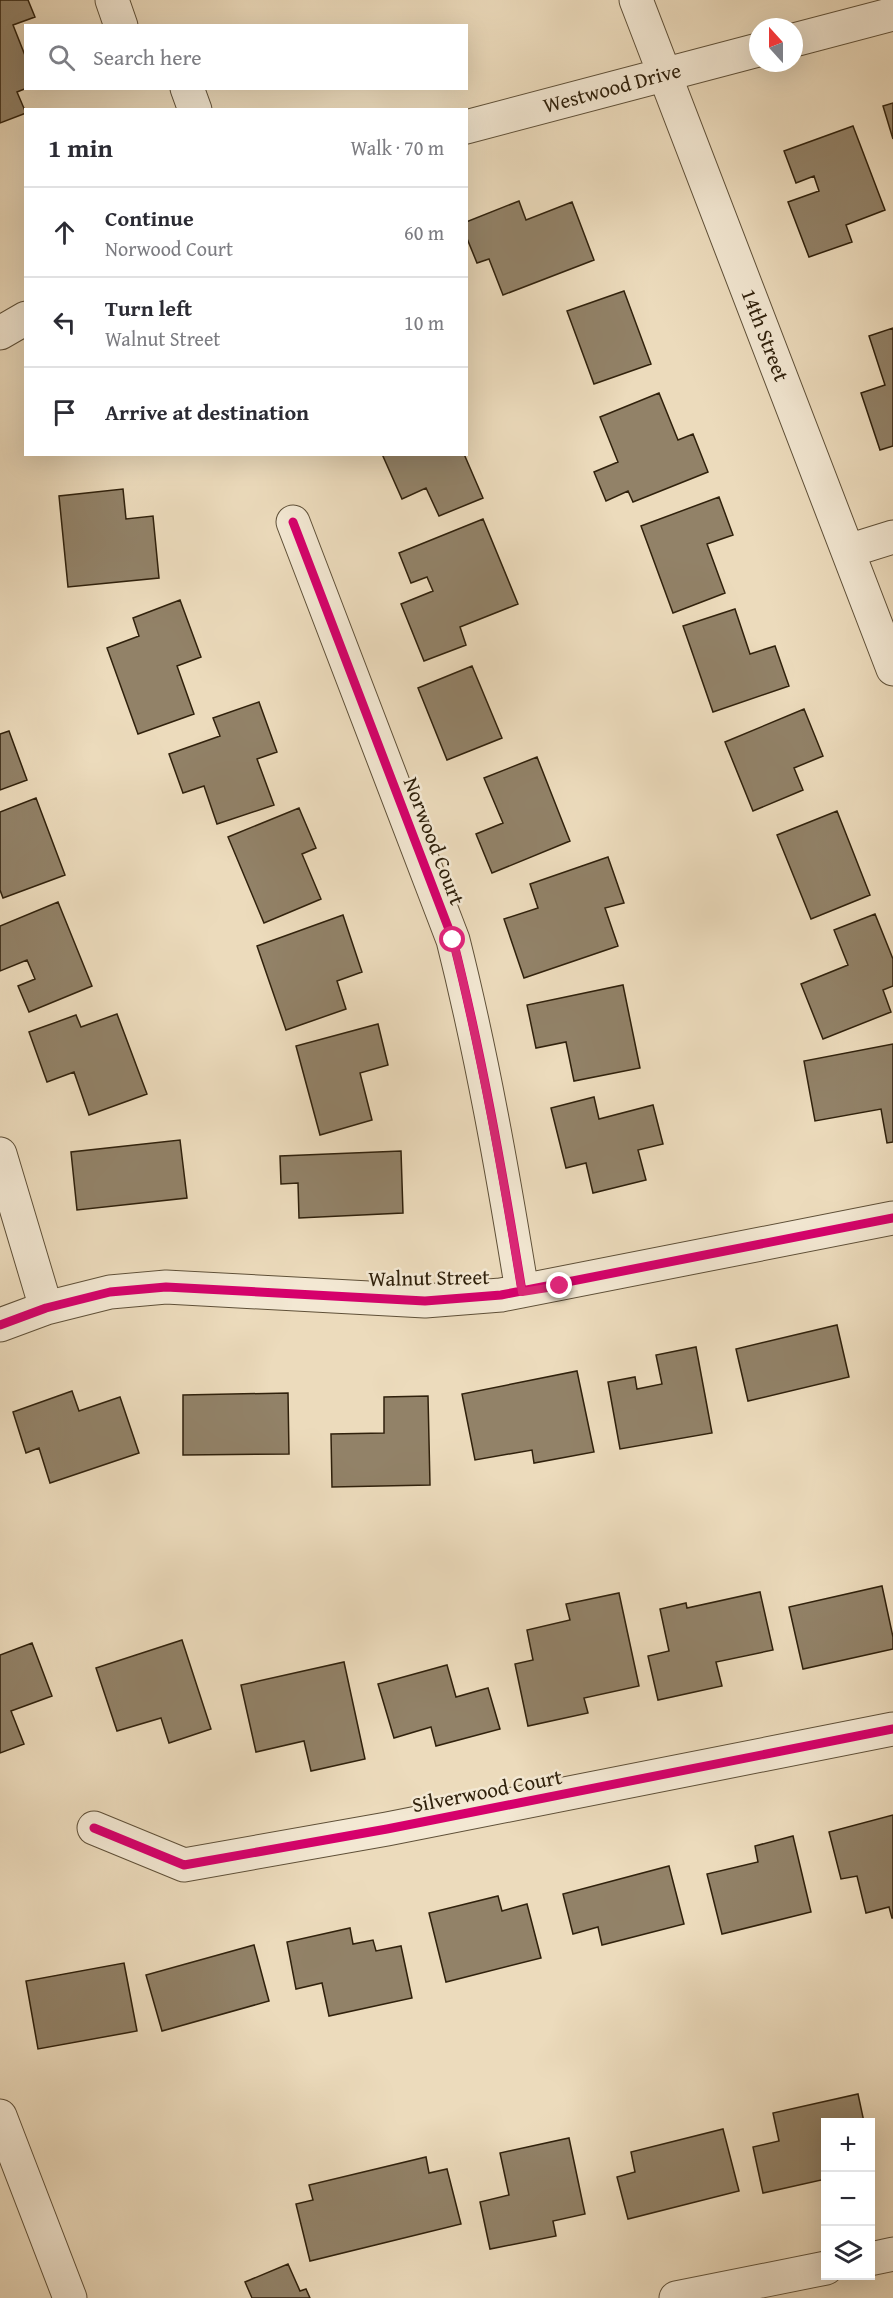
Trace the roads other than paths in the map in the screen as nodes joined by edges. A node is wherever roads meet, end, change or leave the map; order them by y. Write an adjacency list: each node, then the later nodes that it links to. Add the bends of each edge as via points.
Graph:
1 (112, 0): 4 (street)
2 (636, 0): 7 (street, 14th Street)
3 (893, 14): 5 (street)
4 (120, 24)
5 (803, 38)
6 (749, 52): 7 (street, Westwood Drive)
7 (664, 75): 10 (street, Westwood Drive); 15 (street, 14th Street)
8 (187, 90): 9 (street)
9 (194, 108)
10 (468, 126)
11 (24, 319): 12 (street)
12 (0, 333)
13 (293, 522): 19 (street, Norwood Court, via 453,940)
14 (893, 537): 15 (street)
15 (848, 551): 16 (street, 14th Street)
16 (893, 669)
17 (0, 1155): 20 (street)
18 (893, 1218): 19 (street, Walnut Street)
19 (522, 1292): 20 (street, Walnut Street, via 425,1301 166,1287 110,1292)
20 (46, 1308): 21 (street, Walnut Street)
21 (0, 1325)
22 (893, 1729): 23 (street, Silverwood Court, via 184,1865)
23 (93, 1828)
24 (0, 2116): 28 (street)
25 (893, 2254): 26 (street)
26 (875, 2258)
27 (821, 2269): 29 (street)
28 (70, 2298)
29 (676, 2298)

